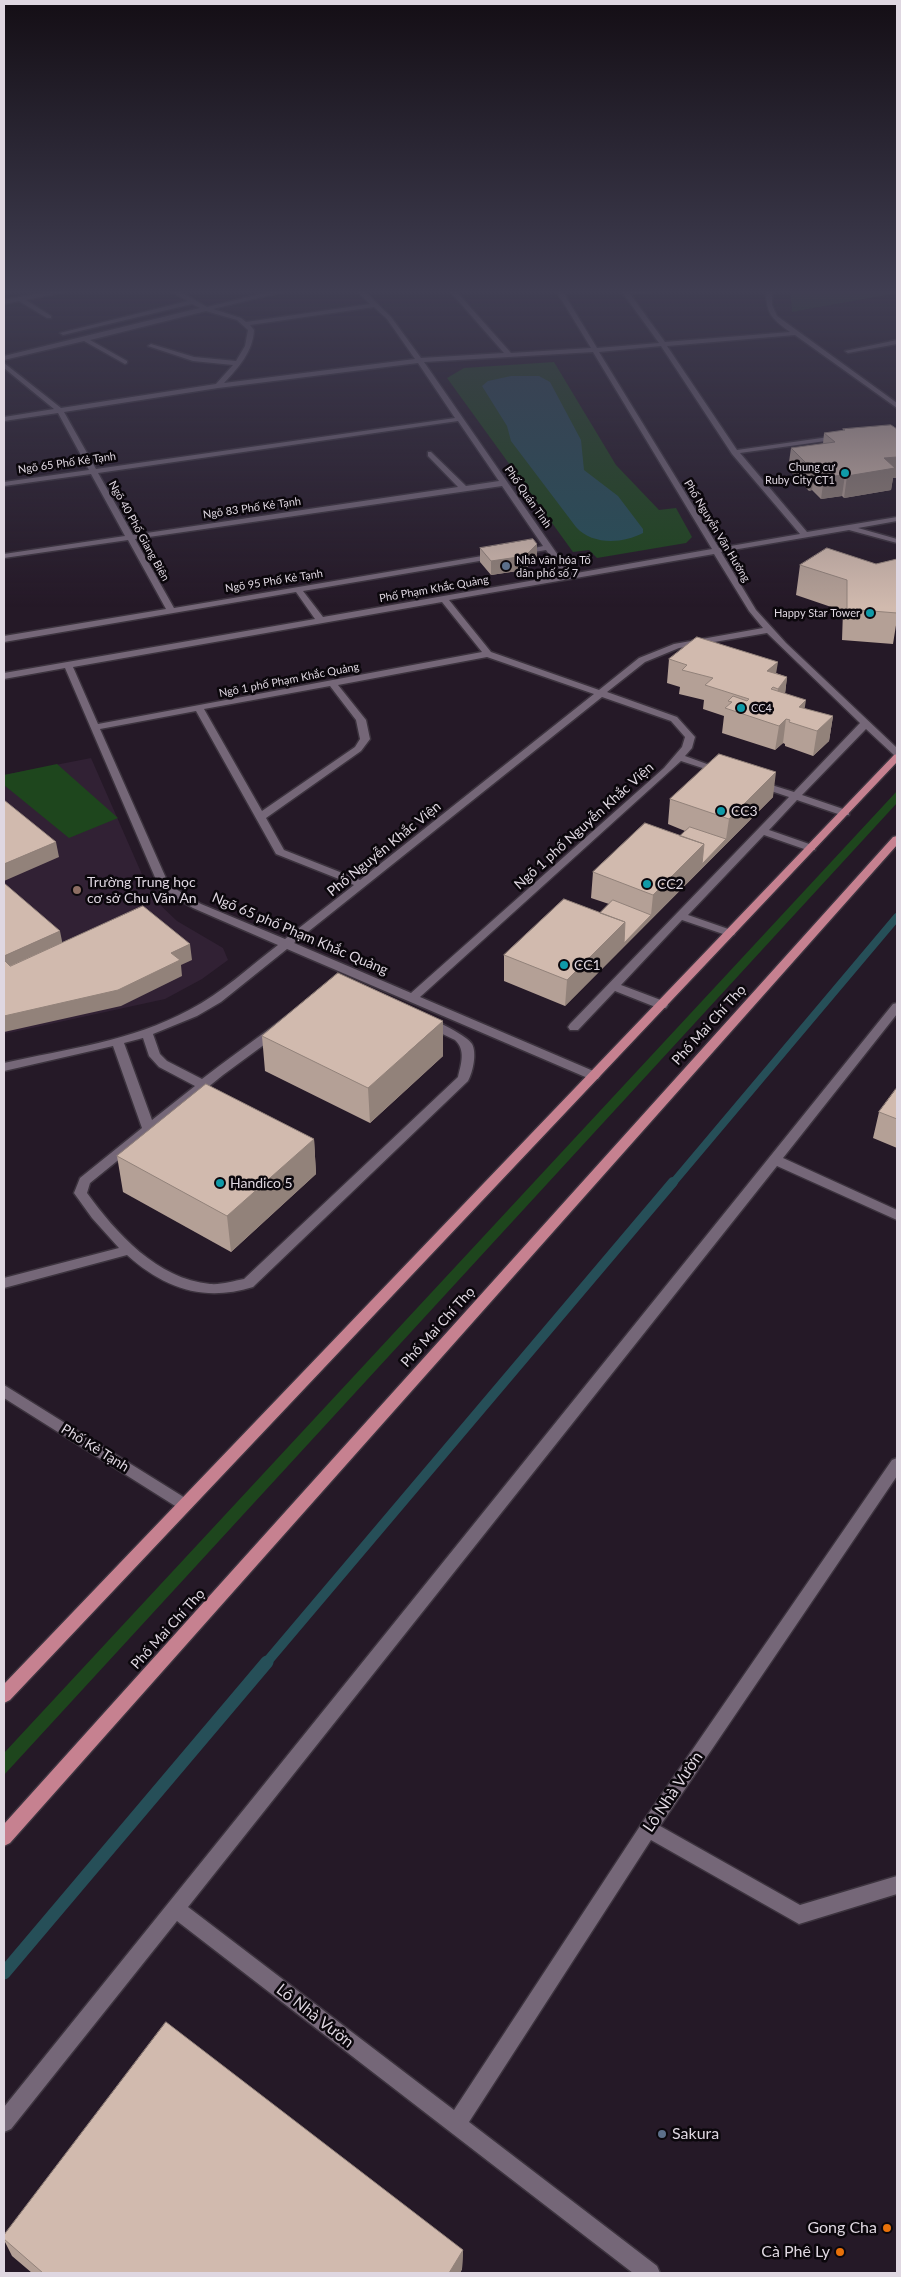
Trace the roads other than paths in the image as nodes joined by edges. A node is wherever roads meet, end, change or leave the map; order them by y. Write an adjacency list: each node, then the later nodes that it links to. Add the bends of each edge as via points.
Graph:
1 (41, 395): 8 (street)
2 (159, 395): 8 (street)
3 (444, 395): 10 (street, Phố Quán Tình)
4 (621, 395): 24 (street, Phố Nguyễn Văn Hưởng)
5 (697, 395): 12 (street)
6 (882, 395): 7 (street)
7 (897, 406)
8 (60, 411): 9 (street); 14 (street, Ngõ 40 Phố Giang Biên)
9 (4, 419)
10 (460, 419): 14 (street, Ngõ 65 Phố Kẻ Tạnh); 15 (street, Phố Quán Tình)
11 (848, 436): 12 (street)
12 (734, 452): 20 (street)
13 (431, 454): 17 (street)
14 (93, 471): 16 (street, Ngõ 65 Phố Kẻ Tạnh); 21 (street, Ngõ 40 Phố Giang Biên)
15 (504, 483): 17 (street, Ngõ 83 Phố Kẻ Tạnh); 23 (street, Phố Quán Tình)
16 (4, 484)
17 (464, 489): 21 (street, Ngõ 83 Phố Kẻ Tạnh)
18 (897, 518): 19 (street, Phố Phạm Khắc Quảng)
19 (848, 528): 20 (street, Phố Phạm Khắc Quảng); 22 (street)
20 (805, 535): 24 (street, Phố Phạm Khắc Quảng)
21 (130, 538): 27 (street, Ngõ 83 Phố Kẻ Tạnh); 31 (street, Ngõ 40 Phố Giang Biên)
22 (897, 541)
23 (548, 547): 25 (street); 28 (street, Phố Quán Tình)
24 (714, 551): 28 (street, Phố Phạm Khắc Quảng); 33 (street, Phố Nguyễn Văn Hưởng)
25 (514, 553)
26 (504, 555): 29 (street, Ngõ 95 Phố Kẻ Tạnh)
27 (4, 556)
28 (569, 577): 30 (street, Phố Phạm Khắc Quảng)
29 (298, 589): 31 (street, Ngõ 95 Phố Kẻ Tạnh); 32 (street)
30 (444, 599): 32 (street, Phố Phạm Khắc Quảng); 35 (street)
31 (170, 610): 34 (street, Ngõ 95 Phố Kẻ Tạnh)
32 (320, 620): 36 (street, Phố Phạm Khắc Quảng)
33 (768, 630): 39 (street, Phố Nguyễn Khắc Viện, via 658,652 642,660); 41 (street, Phố Nguyễn Văn Hưởng)
34 (4, 639)
35 (488, 654): 38 (street, Ngõ 1 phố Phạm Khắc Quảng); 39 (street)
36 (68, 665): 37 (street, Phố Phạm Khắc Quảng); 42 (street, Ngõ 65 phố Phạm Khắc Quảng)
37 (4, 676)
38 (332, 683): 40 (street, Ngõ 1 phố Phạm Khắc Quảng); 50 (street, via 361,720 365,739 358,749)
39 (600, 694): 44 (street, Ngõ 1 phố Nguyễn Khắc Viện, via 674,719 690,737 687,748); 54 (street, Phố Nguyễn Khắc Viện)
40 (199, 708): 42 (street, Ngõ 1 phố Phạm Khắc Quảng); 50 (street)
41 (866, 723): 43 (street, Phố Nguyễn Văn Hưởng); 48 (street)
42 (95, 727): 57 (street, Ngõ 65 phố Phạm Khắc Quảng, via 164,887 197,906)
43 (897, 753)
44 (679, 757): 46 (street); 59 (street, Ngõ 1 phố Nguyễn Khắc Viện)
45 (897, 757): 49 (main road)
46 (733, 775)
47 (751, 781): 48 (street)
48 (796, 796): 49 (street); 51 (street)
49 (844, 812): 53 (main road)
50 (260, 818): 54 (street, via 280,852)
51 (761, 832): 53 (street); 55 (street)
52 (897, 839): 78 (main road, Phố Mai Chí Thọ)
53 (811, 848): 56 (main road)
54 (362, 884): 57 (street, Phố Nguyễn Khắc Viện)
55 (680, 916): 56 (street); 58 (street)
56 (730, 933): 60 (main road)
57 (286, 944): 59 (street, Ngõ 65 phố Phạm Khắc Quảng); 63 (street, Phố Nguyễn Khắc Viện, via 207,1006 187,1018)
58 (613, 986): 60 (street); 62 (street)
59 (412, 998): 66 (street, Ngõ 65 phố Phạm Khắc Quảng)
60 (662, 1005): 66 (main road)
61 (897, 1007): 69 (street)
62 (574, 1026)
63 (146, 1034): 64 (street, Phố Nguyễn Khắc Viện); 67 (street, via 162,1064)
64 (117, 1041): 65 (street, Phố Nguyễn Khắc Viện); 68 (street)
65 (4, 1067)
66 (594, 1076): 75 (main road)
67 (204, 1085): 68 (street); 71 (street, via 310,1006 339,991 446,1029 460,1037 467,1048 466,1071 461,1082 248,1283 211,1290 193,1286 164,1276)
68 (149, 1129): 71 (street, via 84,1181 80,1193)
69 (774, 1160): 70 (street); 80 (street)
70 (897, 1215)
71 (129, 1250): 72 (street)
72 (4, 1284)
73 (4, 1391): 75 (street, Phố Kẻ Tạnh)
74 (897, 1464): 77 (street, Lô Nhà Vườn)
75 (185, 1504): 76 (main road)
76 (4, 1695)
77 (648, 1829): 79 (street, via 799,1915); 82 (street, Lô Nhà Vườn)
78 (4, 1837)
79 (897, 1885)
80 (175, 1908): 81 (street); 82 (street, Lô Nhà Vườn)
81 (4, 2122)
82 (456, 2124): 83 (street, Lô Nhà Vườn)
83 (650, 2273)

